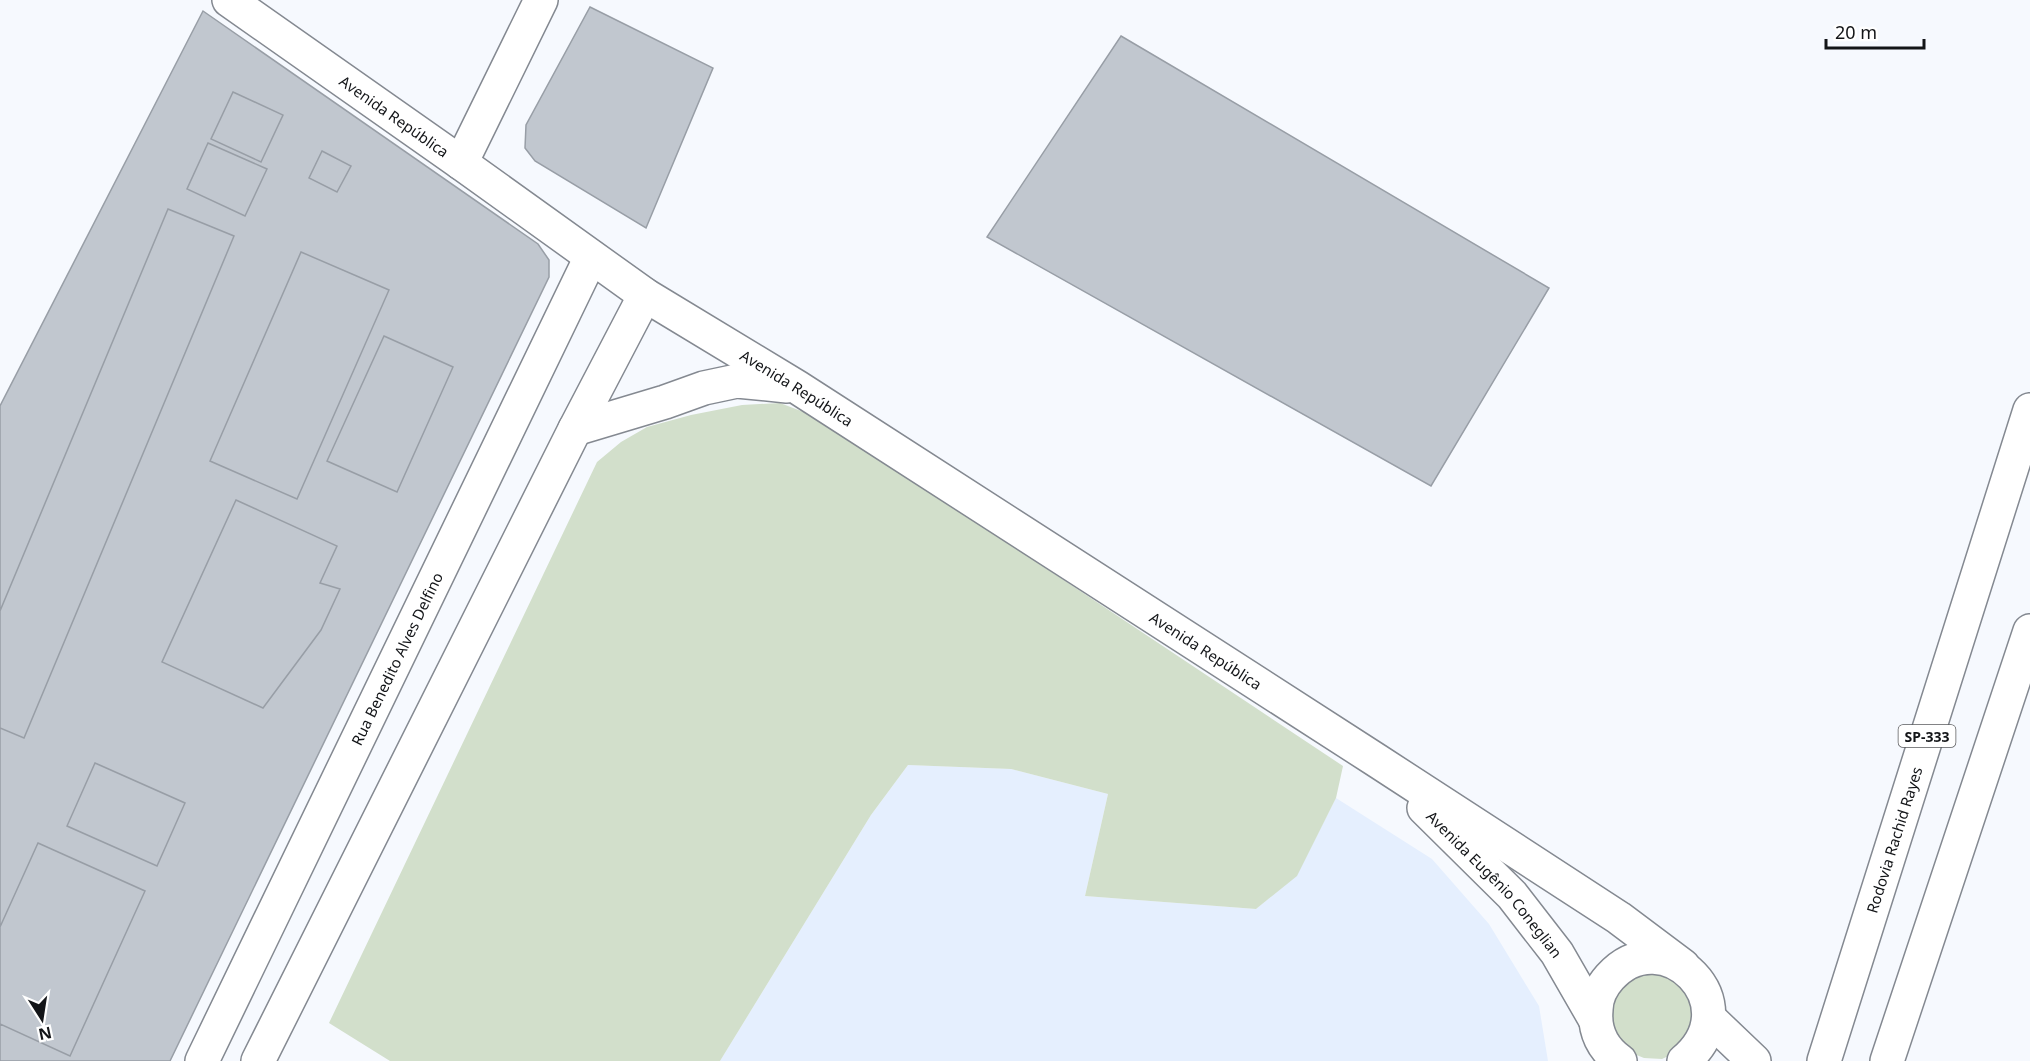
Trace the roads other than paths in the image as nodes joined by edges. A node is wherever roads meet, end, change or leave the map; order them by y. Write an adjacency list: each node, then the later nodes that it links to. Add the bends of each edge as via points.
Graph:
1 (229, 0): 3 (main road, Avenida República)
2 (541, 0): 3 (main road)
3 (461, 163): 4 (main road, Avenida República)
4 (591, 257): 5 (main road, Avenida República); 14 (main road, Rua Benedito Alves Delfino)
5 (645, 295): 6 (main road, Avenida República); 8 (main road)
6 (797, 387): 8 (main road, via 737,381); 10 (main road, Avenida República)
7 (2030, 410): 18 (main road, Rodovia Rachid Rayes / SP-333)
8 (575, 429): 15 (main road)
9 (2030, 632): 19 (main road)
10 (1376, 760): 11 (main road, via 1619,918); 13 (main road, Avenida Eugênio Coneglian, via 1512,895 1557,953)
11 (1683, 966): 12 (main road, via 1700,983 1708,999); 13 (main road, via 1648,957 1616,971 1596,1001)
12 (1709, 1018): 16 (main road, via 1705,1036); 17 (main road)
13 (1605, 1045)
14 (201, 1061)
15 (258, 1061)
16 (1684, 1061)
17 (1754, 1061)
18 (1824, 1061)
19 (1887, 1061)

